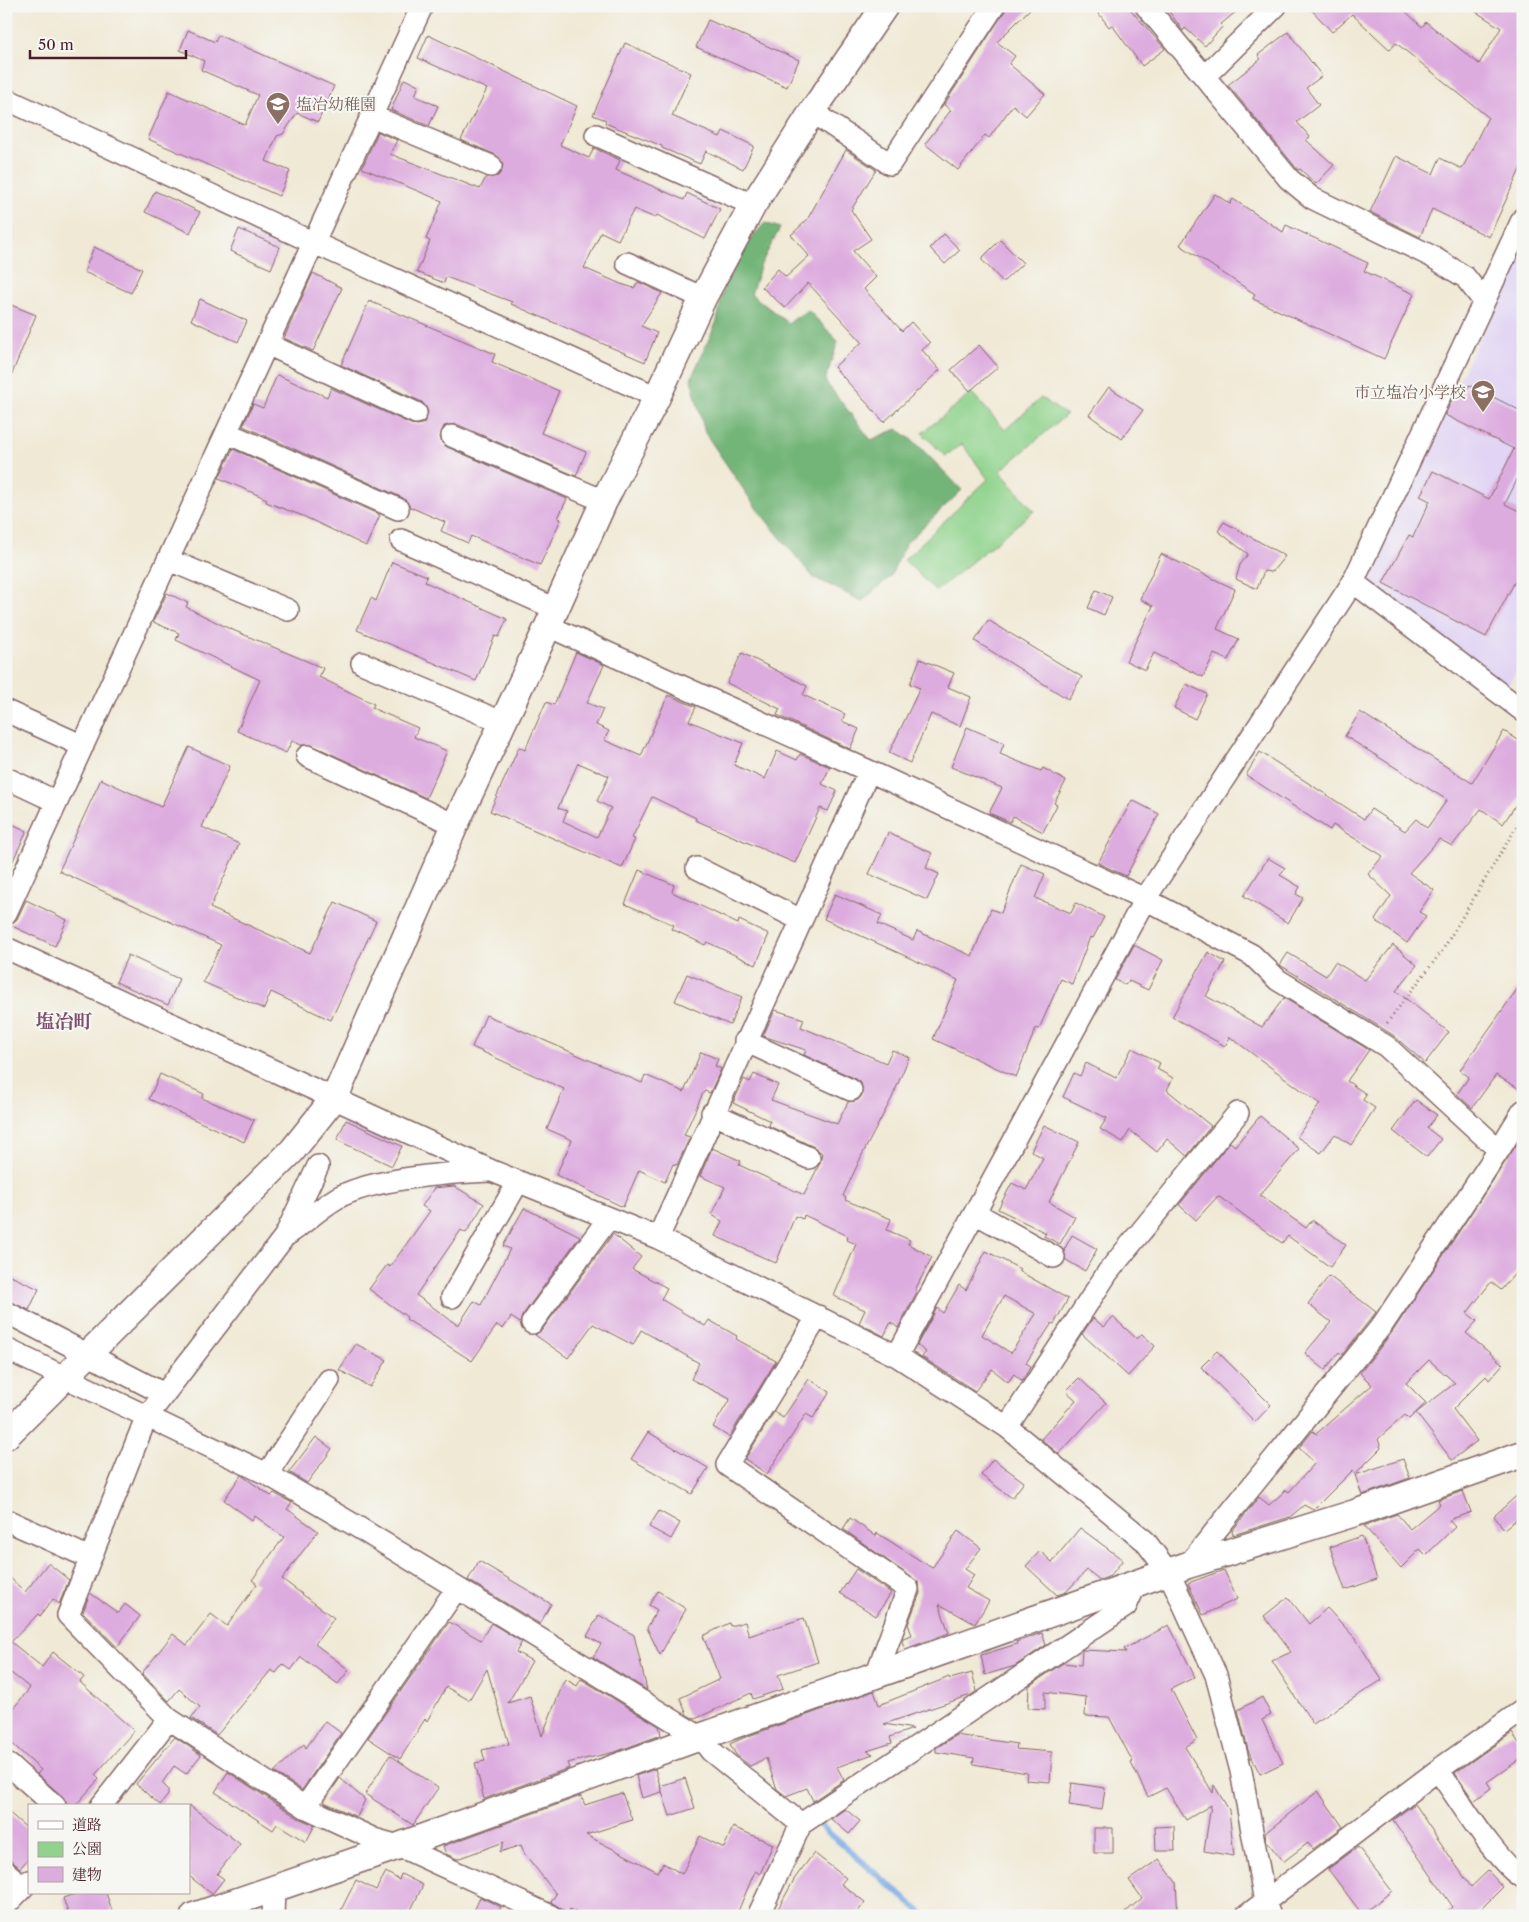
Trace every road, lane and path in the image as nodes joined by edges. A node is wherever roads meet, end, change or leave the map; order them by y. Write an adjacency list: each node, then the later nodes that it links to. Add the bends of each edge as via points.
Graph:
1 (422, 6): 9 (street)
2 (885, 6): 8 (street)
3 (994, 6): 8 (street, via 890,164)
4 (1146, 6): 6 (street)
5 (1276, 6): 6 (street)
6 (1206, 75): 17 (street, via 1289,178 1312,198 1465,276)
7 (6, 99): 14 (street)
8 (812, 112): 12 (street)
9 (372, 116): 11 (street); 14 (street)
10 (596, 135): 12 (street)
11 (491, 166)
12 (753, 205): 16 (street)
13 (1523, 218): 17 (street)
14 (314, 243): 18 (street); 19 (street)
15 (627, 264): 16 (street)
16 (703, 298): 19 (street)
17 (1483, 300): 27 (street)
18 (267, 344): 20 (street); 21 (street)
19 (657, 397): 23 (street)
20 (416, 412)
21 (226, 433): 24 (street); 26 (street)
22 (452, 436): 23 (street)
23 (604, 501): 29 (street)
24 (398, 510)
25 (401, 540): 29 (street)
26 (169, 560): 28 (street); 34 (street)
27 (1353, 582): 32 (street); 42 (street)
28 (288, 610)
29 (552, 618): 33 (street); 36 (street)
30 (362, 663): 33 (street)
31 (6, 711): 34 (street)
32 (1523, 711)
33 (504, 723): 40 (street)
34 (84, 746): 38 (street)
35 (307, 756): 40 (street)
36 (869, 771): 42 (street); 44 (street)
37 (6, 778): 38 (street)
38 (57, 802): 43 (street)
39 (1523, 816): 46 (path, via 1442,951)
40 (455, 825): 49 (street)
41 (698, 868): 44 (street)
42 (1144, 899): 46 (street, via 1252,955 1278,980); 58 (street)
43 (6, 913)
44 (801, 920): 47 (street)
45 (6, 948): 49 (street)
46 (1374, 1039): 53 (street, via 1386,1046)
47 (745, 1041): 48 (street); 51 (street)
48 (851, 1090)
49 (335, 1098): 56 (street); 68 (street, via 286,1158)
50 (1523, 1111): 53 (street)
51 (712, 1113): 54 (street); 61 (street)
52 (1238, 1113): 74 (street, via 1108,1272)
53 (1499, 1150): 80 (street, via 1383,1324)
54 (809, 1158)
55 (318, 1166): 60 (street)
56 (492, 1171): 57 (street); 60 (street, via 463,1172 364,1187 337,1198)
57 (518, 1182): 59 (street); 63 (street)
58 (975, 1213): 62 (street); 69 (street)
59 (608, 1219): 61 (street); 66 (street)
60 (285, 1236): 72 (street)
61 (658, 1238): 65 (street)
62 (1054, 1257)
63 (452, 1297)
64 (6, 1312): 68 (street)
65 (818, 1316): 69 (street); 83 (street, via 727,1465 908,1589)
66 (532, 1323)
67 (6, 1349): 70 (street)
68 (88, 1354): 70 (street); 72 (street)
69 (897, 1356): 74 (street)
70 (64, 1377): 73 (street); 75 (street)
71 (329, 1380): 77 (street)
72 (164, 1394): 73 (street)
73 (146, 1418): 77 (street); 79 (street)
74 (1007, 1427): 80 (street)
75 (6, 1436)
76 (1523, 1454): 80 (street, via 1355,1514)
77 (267, 1474): 82 (street)
78 (6, 1520): 79 (street)
79 (90, 1558): 85 (street, via 68,1615)
80 (1178, 1569): 81 (street); 99 (street, via 1216,1675 1241,1771)
81 (1136, 1584): 83 (street); 92 (street, via 1126,1606)
82 (457, 1588): 86 (street); 91 (street)
83 (876, 1675): 86 (street)
84 (1523, 1710): 88 (street)
85 (170, 1719): 90 (street); 91 (street)
86 (700, 1736): 92 (street, via 711,1751); 93 (street)
87 (9, 1765): 89 (street)
88 (1438, 1770): 95 (street, via 1497,1853 1516,1875); 99 (street)
89 (53, 1804)
90 (102, 1804)
91 (305, 1807): 93 (street, via 374,1839)
92 (801, 1824): 103 (street)
93 (399, 1846): 97 (street); 102 (street)
94 (6, 1872): 96 (street)
95 (1523, 1878)
96 (26, 1884): 98 (street)
97 (274, 1889): 100 (street); 101 (street)
98 (6, 1905)
99 (1268, 1909): 104 (street)
100 (194, 1916)
101 (273, 1916)
102 (551, 1916)
103 (758, 1916)
104 (1246, 1916)

